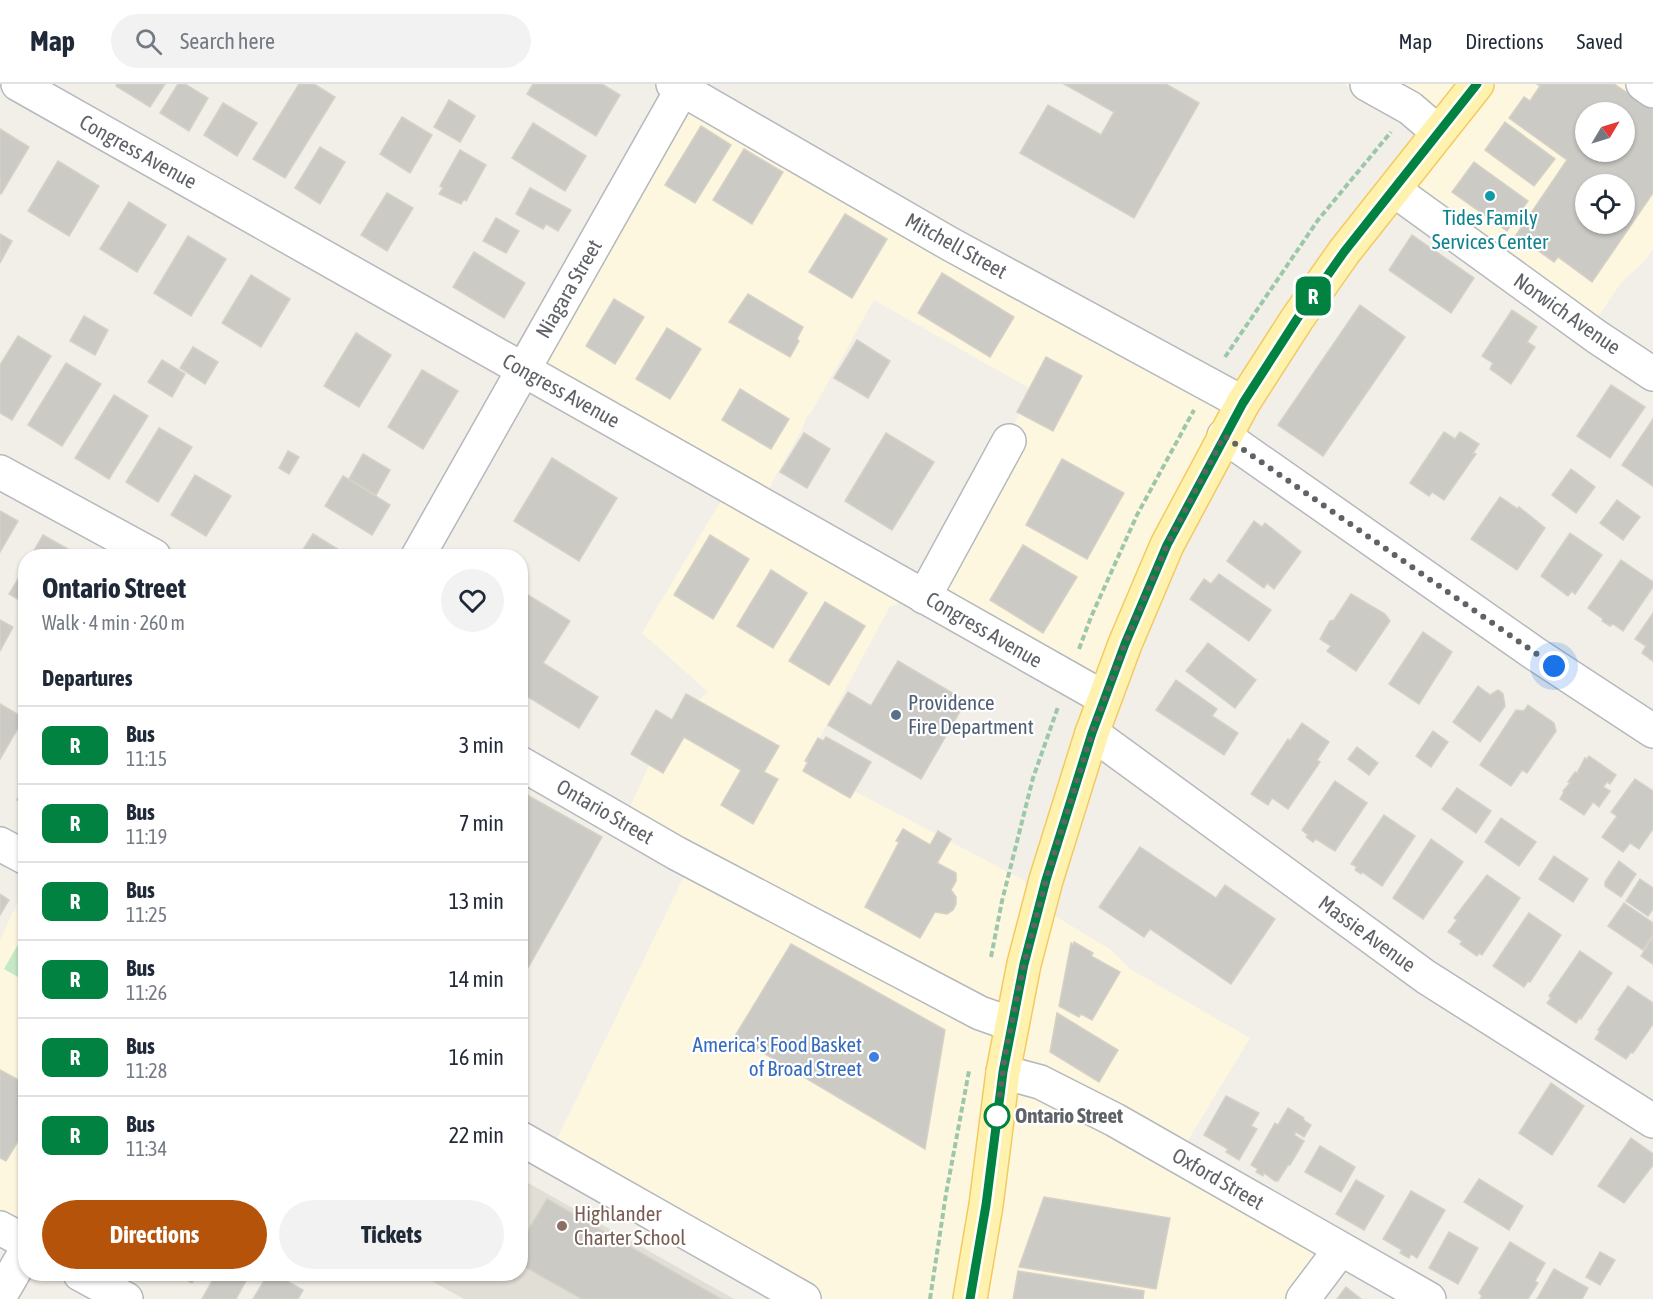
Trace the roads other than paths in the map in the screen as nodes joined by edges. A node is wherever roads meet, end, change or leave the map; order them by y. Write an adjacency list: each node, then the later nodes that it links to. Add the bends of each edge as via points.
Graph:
1 (18, 84): 9 (street, Congress Avenue)
2 (1367, 84): 7 (street, via 1410,108)
3 (1477, 84): 7 (main road)
4 (1643, 84): 6 (street)
5 (680, 86): 9 (street, Niagara Street); 11 (street, Mitchell Street, via 950,244)
6 (1653, 91)
7 (1438, 132): 8 (main road)
8 (1394, 190): 10 (street, Norwich Avenue); 11 (main road, via 1344,252)
9 (523, 370): 16 (street, Niagara Street); 17 (street, Congress Avenue)
10 (1653, 374)
11 (1243, 403): 12 (main road)
12 (1224, 436): 18 (main road, via 1167,545); 19 (street, via 1534,653)
13 (1009, 441): 17 (street)
14 (0, 472): 15 (street)
15 (141, 549)
16 (422, 549)
17 (924, 597): 18 (street, Congress Avenue)
18 (1104, 698): 20 (main road)
19 (1653, 731)
20 (1092, 733): 24 (main road, via 1046,880); 26 (street, Massie Avenue, via 1426,977)
21 (528, 768): 24 (street, Ontario Street, via 676,853 980,1013)
22 (0, 844): 23 (street)
23 (18, 854)
24 (1011, 1024): 25 (main road)
25 (1003, 1072): 30 (street, Oxford Street, via 1040,1082 1115,1120); 36 (main road)
26 (1653, 1120)
27 (528, 1143): 35 (street)
28 (0, 1228): 29 (street)
29 (18, 1238)
30 (1340, 1250): 37 (street); 38 (street, Oxford Street)
31 (18, 1265): 33 (street)
32 (93, 1281): 34 (street)
33 (0, 1296)
34 (126, 1299)
35 (804, 1299)
36 (970, 1299)
37 (1303, 1299)
38 (1429, 1299)

